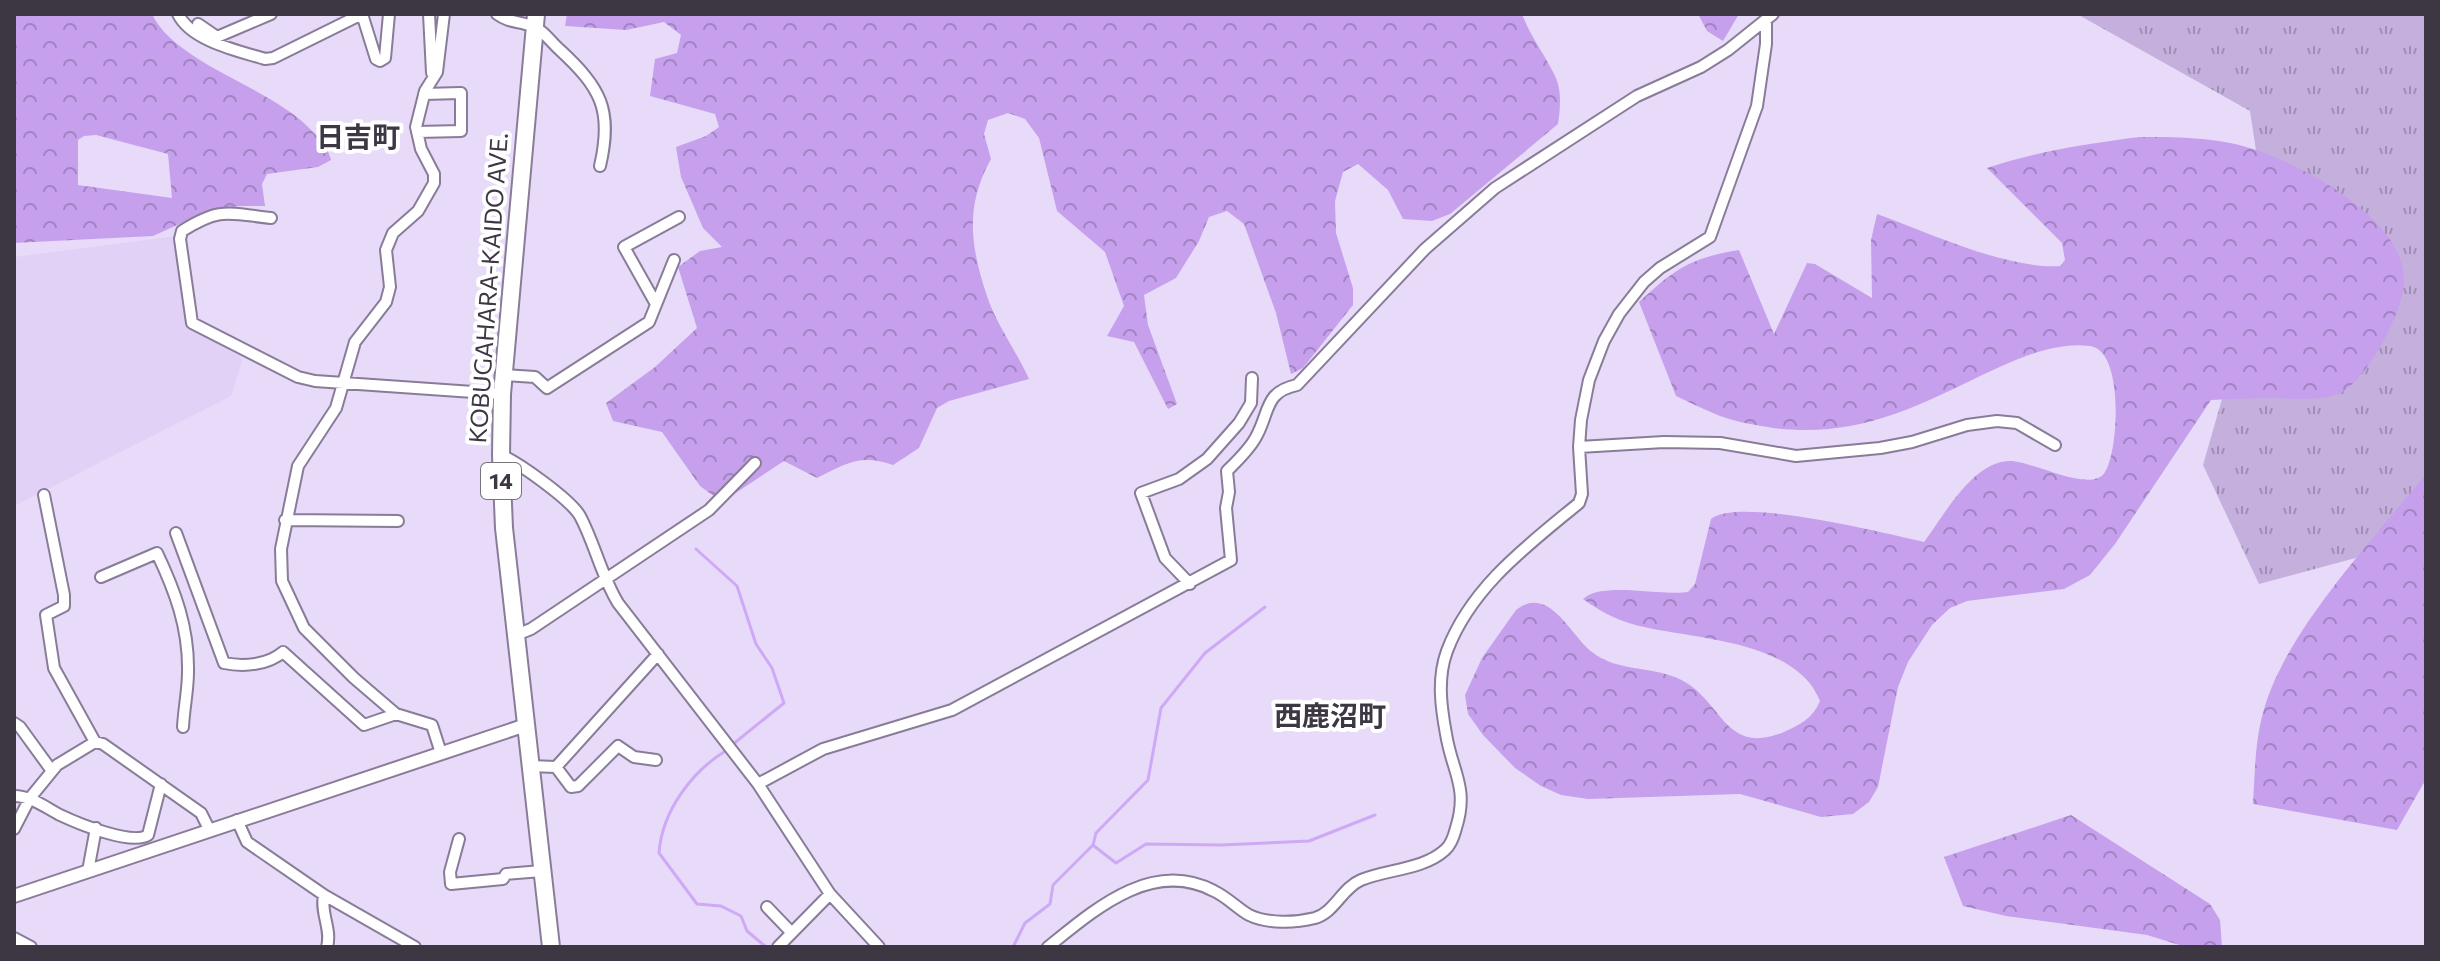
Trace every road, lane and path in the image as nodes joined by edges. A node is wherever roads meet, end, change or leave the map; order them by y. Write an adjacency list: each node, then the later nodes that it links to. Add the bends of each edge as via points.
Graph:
1 (180, 14): 2 (street, via 217,37); 3 (street, via 182,22 214,43 265,59)
2 (271, 14)
3 (362, 14): 4 (street, via 380,61 385,58)
4 (389, 14)
5 (429, 14): 10 (street)
6 (444, 14): 10 (street)
7 (497, 14): 9 (street, via 512,23)
8 (1770, 18): 23 (street, via 1757,106 1710,237 1660,268 1619,314 1589,380); 32 (street, via 1701,67 1637,96 1495,188 1425,249 1297,385 1281,389 1271,400 1255,441 1227,471 1231,560)
9 (535, 20): 13 (street, via 600,96 605,142); 18 (main road, KOBUGAHARA-KAIDO AVE. / 14)
10 (433, 79): 11 (street)
11 (424, 94): 12 (street); 12 (street, via 461,93 461,131)
12 (417, 132): 20 (street, via 434,183 418,211 393,233 386,250 386,302 355,342)
13 (600, 166)
14 (679, 217): 17 (street, via 624,247)
15 (271, 218): 20 (street, via 212,214 182,231 192,323 298,377)
16 (674, 260): 17 (street)
17 (656, 304): 18 (street, via 649,322 547,388 535,377)
18 (504, 375): 21 (main road, KOBUGAHARA-KAIDO AVE. / 14)
19 (1252, 378): 32 (street, via 1251,403 1207,459 1179,479 1141,493 1165,558)
20 (345, 385): 21 (street); 27 (street, via 298,466)
21 (502, 394): 24 (main road, KOBUGAHARA-KAIDO AVE. / 14)
22 (2055, 445): 23 (street, via 2017,423 1997,421 1880,448 1796,456 1720,443)
23 (1579, 447): 68 (street, via 1579,503 1500,571 1465,614 1447,652 1441,704 1462,795 1457,826 1444,851 1356,882 1327,913 1289,922 1249,915 1196,883 1141,885 1100,907)
24 (501, 455): 31 (street, via 578,513); 33 (main road, KOBUGAHARA-KAIDO AVE. / 14)
25 (755, 463): 31 (street, via 709,510)
26 (44, 495): 39 (street, via 64,595 64,606 46,615 54,668)
27 (285, 520): 28 (street); 35 (street, via 282,581 304,628)
28 (398, 521)
29 (176, 533): 35 (street, via 224,663 273,660 283,652 364,725)
30 (101, 577): 38 (street, via 157,553 176,591 186,636)
31 (604, 579): 33 (street); 34 (street)
32 (1190, 584): 46 (street, via 952,710 823,749)
33 (516, 635): 37 (main road, KOBUGAHARA-KAIDO AVE. / 14)
34 (658, 654): 43 (street); 46 (street)
35 (396, 714): 40 (street, via 432,725)
36 (14, 723): 44 (street)
37 (526, 725): 40 (street); 42 (main road, KOBUGAHARA-KAIDO AVE. / 14)
38 (183, 727)
39 (95, 742): 44 (street); 45 (street)
40 (441, 753): 49 (street)
41 (656, 760): 43 (street, via 634,757 618,746 571,787)
42 (530, 766): 43 (street); 55 (main road, KOBUGAHARA-KAIDO AVE. / 14)
43 (556, 767)
44 (52, 771): 48 (street)
45 (161, 784): 50 (street, via 143,839); 52 (street, via 201,813)
46 (758, 784): 56 (street)
47 (14, 796): 48 (street)
48 (30, 798): 50 (street); 51 (street)
49 (237, 820): 52 (street); 57 (street, via 247,842)
50 (96, 828): 54 (street)
51 (14, 829)
52 (209, 829): 54 (street)
53 (459, 839): 55 (street, via 451,884)
54 (88, 871): 58 (street)
55 (542, 871): 65 (main road, KOBUGAHARA-KAIDO AVE. / 14)
56 (830, 894): 60 (street); 67 (street)
57 (324, 895): 63 (street); 64 (street)
58 (14, 896)
59 (767, 907): 60 (street)
60 (791, 932): 66 (street)
61 (14, 938): 62 (street)
62 (31, 947)
63 (327, 947)
64 (415, 947)
65 (551, 947)
66 (778, 947)
67 (879, 947)
68 (1048, 947)

